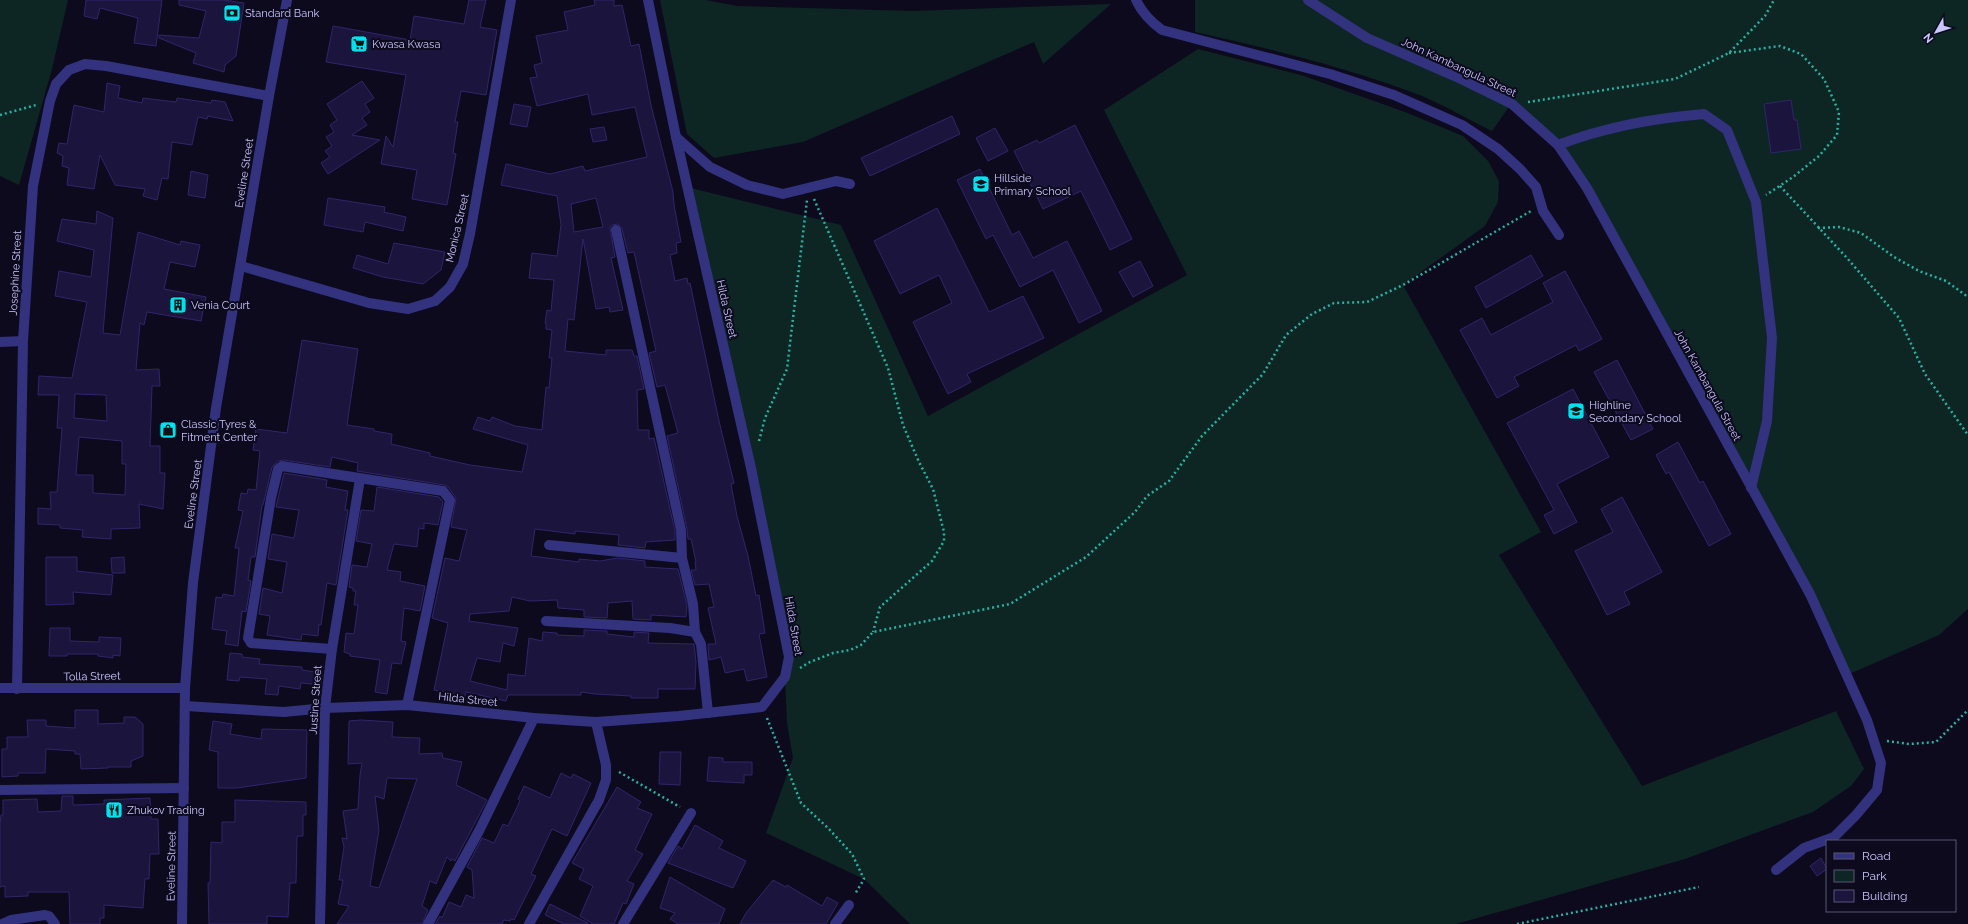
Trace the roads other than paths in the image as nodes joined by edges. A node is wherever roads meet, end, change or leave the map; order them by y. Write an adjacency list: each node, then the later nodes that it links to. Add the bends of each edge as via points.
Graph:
1 (287, 0): 6 (street, Eveline Street)
2 (511, 0): 12 (street, Monica Street, via 470,234 463,264 450,287 435,301 408,309 369,303)
3 (648, 0): 7 (street, Hilda Street)
4 (1136, 0): 11 (street, via 1141,10 1162,30 1330,74 1394,95 1462,125 1498,149 1536,187 1540,206)
5 (1308, 0): 8 (street, John Kambangula Street, via 1367,38 1512,104)
6 (269, 96): 12 (street, Eveline Street); 13 (street, Josephine Street, via 106,66 85,64 69,70 56,84 50,101 33,186)
7 (676, 137): 9 (street, via 710,167 747,185 783,194 836,181); 28 (street, Hilda Street, via 751,468 790,657 785,677 762,707)
8 (1558, 145): 16 (street, John Kambangula Street, via 1587,188); 16 (street, via 1591,133 1665,117 1704,114 1728,130 1756,202 1772,338 1767,421)
9 (850, 184)
10 (616, 230): 18 (street, via 675,499 681,530)
11 (1559, 235)
12 (241, 266): 23 (street, Eveline Street, via 216,408 193,583)
13 (23, 341): 14 (street); 24 (street, Josephine Street)
14 (0, 342)
15 (360, 479): 21 (street, Justine Street); 21 (street, via 282,466 276,473 271,498 248,640 252,643); 25 (street, via 443,491 450,500)
16 (1751, 488): 34 (street, John Kambangula Street, via 1810,594 1867,720 1881,764 1877,790 1856,815 1834,836 1804,848)
17 (549, 545): 18 (street)
18 (682, 558): 20 (street, via 693,604)
19 (546, 621): 20 (street, via 670,628)
20 (695, 632): 28 (street, via 700,644)
21 (332, 649): 27 (street, Justine Street)
22 (0, 688): 24 (street, Tolla Street)
23 (185, 688): 24 (street, Tolla Street); 26 (street, Eveline Street)
24 (17, 689)
25 (407, 705): 27 (street, Hilda Street); 29 (street, Hilda Street)
26 (185, 706): 27 (street, Hilda Street, via 284,712); 31 (street, Eveline Street)
27 (325, 708): 39 (street, Justine Street)
28 (708, 713): 30 (street, Hilda Street)
29 (534, 718): 30 (street, Hilda Street); 40 (street, via 479,831)
30 (596, 722): 41 (street, via 606,765 606,780 599,800)
31 (184, 788): 32 (street); 38 (street, Eveline Street)
32 (0, 790)
33 (691, 814): 42 (street)
34 (1776, 870)
35 (849, 905): 43 (street)
36 (2, 924): 37 (street, via 11,920 45,915)
37 (55, 924)
38 (182, 924)
39 (320, 924)
40 (428, 924)
41 (529, 924)
42 (623, 924)
43 (835, 924)

